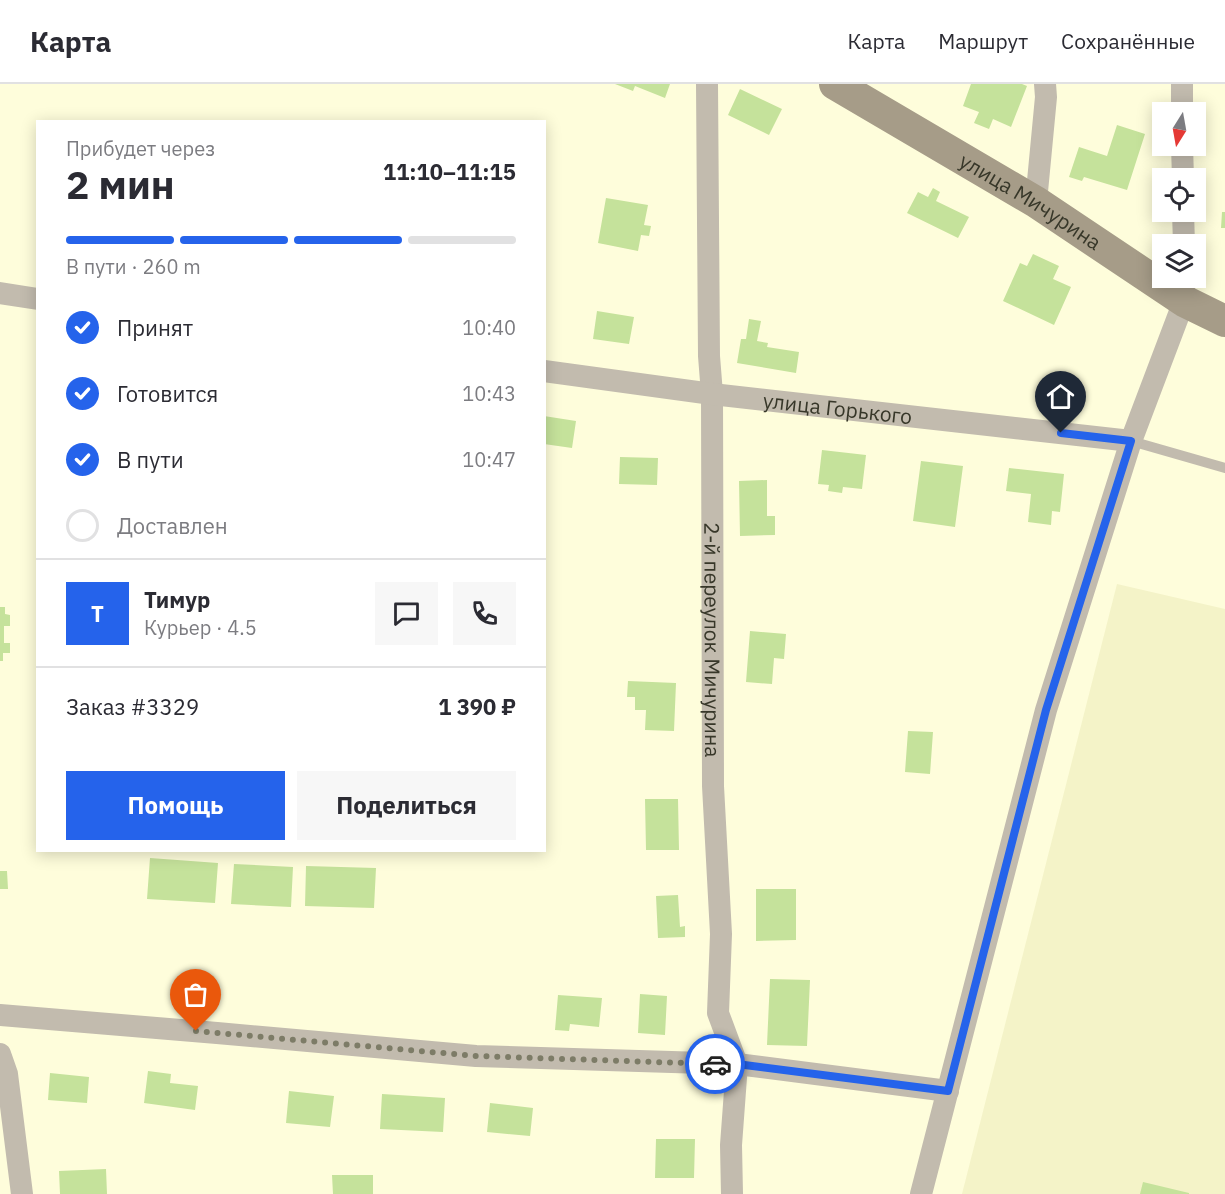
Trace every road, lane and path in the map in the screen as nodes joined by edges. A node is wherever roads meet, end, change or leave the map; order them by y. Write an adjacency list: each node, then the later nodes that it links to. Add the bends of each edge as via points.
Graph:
1 (707, 84): 12 (street, 2-й переулок Мичурина)
2 (835, 84): 6 (main road, улица Мичурина)
3 (1045, 84): 6 (street)
4 (1182, 84): 5 (street)
5 (1182, 102)
6 (1036, 202): 7 (main road, улица Мичурина)
7 (1184, 289): 10 (main road, улица Мичурина); 13 (street)
8 (0, 293): 9 (street)
9 (36, 299)
10 (1225, 321)
11 (546, 371): 12 (street, улица Горького)
12 (712, 394): 13 (street, улица Горького); 17 (street, 2-й переулок Мичурина, via 714,786 722,934 718,1013)
13 (1131, 441): 14 (lane); 18 (street, via 1046,710)
14 (1225, 468)
15 (0, 1015): 17 (street, via 476,1056)
16 (0, 1054): 19 (street, via 7,1074)
17 (737, 1064): 18 (street); 20 (street, 2-й переулок Мичурина)
18 (948, 1091): 21 (street)
19 (22, 1194)
20 (732, 1194)
21 (921, 1194)

